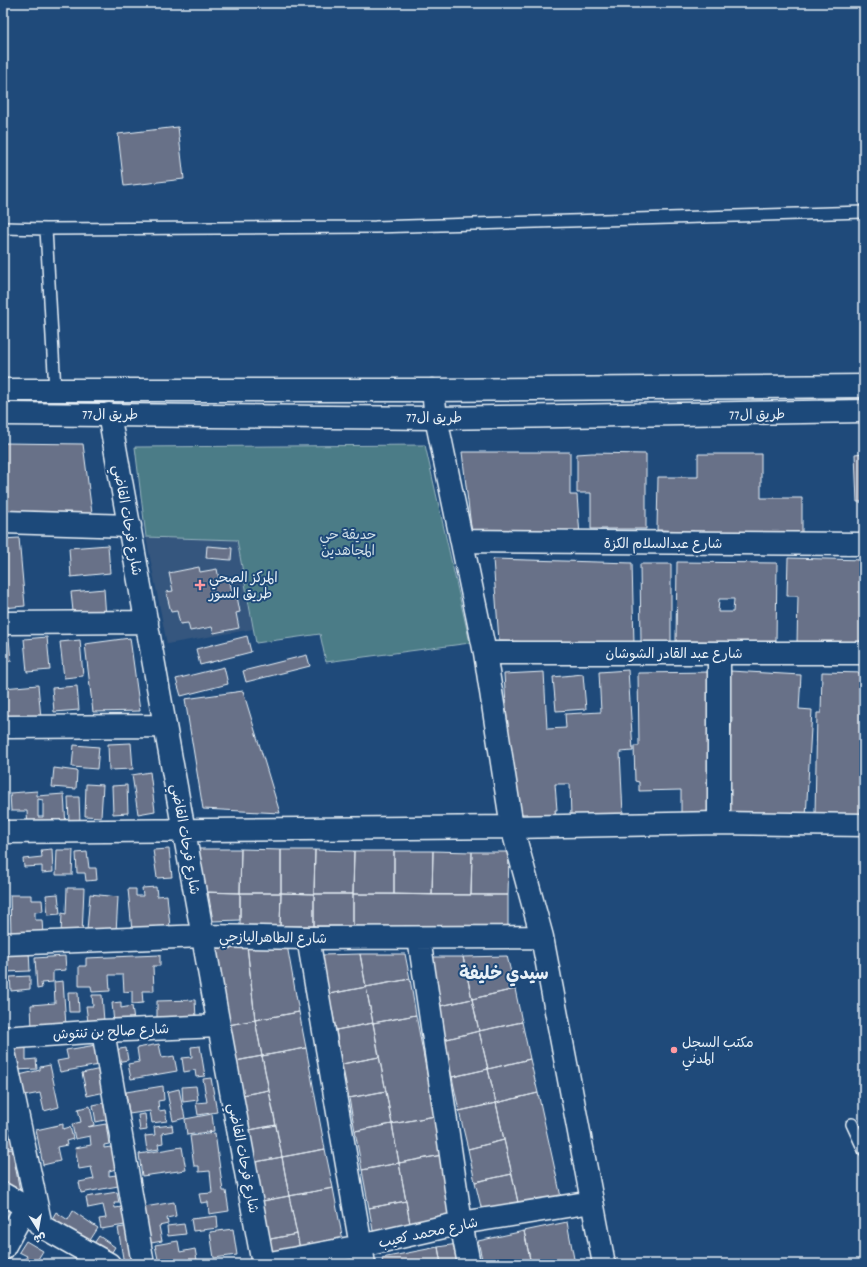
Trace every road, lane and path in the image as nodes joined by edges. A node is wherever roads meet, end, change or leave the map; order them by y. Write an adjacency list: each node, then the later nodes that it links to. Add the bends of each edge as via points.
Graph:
1 (864, 212): 3 (lane, via 376,227)
2 (3, 228): 3 (lane)
3 (46, 229): 6 (lane)
4 (864, 386): 7 (street, طريق ال77)
5 (3, 390): 6 (street, طريق ال77)
6 (55, 390): 7 (street, طريق ال77)
7 (433, 390): 11 (street)
8 (864, 411): 11 (street, طريق ال77)
9 (3, 414): 10 (street, طريق ال77)
10 (109, 414): 11 (street, طريق ال77); 13 (street, شارع فرحات القاضي)
11 (436, 418): 14 (street)
12 (3, 522): 13 (street)
13 (130, 526): 16 (street, شارع فرحات القاضي)
14 (462, 541): 15 (street, شارع عبدالسلام الكزة); 18 (street)
15 (864, 544)
16 (147, 622): 17 (street); 21 (street, شارع فرحات القاضي)
17 (3, 623)
18 (484, 653): 19 (street, شارع عبد القادر الشوشان); 25 (street)
19 (719, 653): 20 (street, شارع عبد القادر الشوشان); 23 (street)
20 (864, 653)
21 (165, 726): 22 (street); 26 (street, شارع فرحات القاضي)
22 (3, 727)
23 (719, 822): 24 (street); 25 (street)
24 (864, 825)
25 (512, 827): 26 (street); 29 (street)
26 (184, 830): 27 (street); 28 (street, شارع فرحات القاضي)
27 (3, 832)
28 (203, 936): 30 (street, شارع الطاهراليازجي); 32 (street, شارع الطاهراليازجي); 33 (street, شارع فرحات القاضي)
29 (542, 937): 31 (street, شارع الطاهراليازجي); 40 (street)
30 (308, 938): 31 (street, شارع الطاهراليازجي); 45 (street)
31 (419, 938): 42 (street)
32 (3, 944)
33 (219, 1026): 34 (street, شارع صالح بن تنتوش); 48 (street, شارع فرحات القاضي)
34 (103, 1031): 35 (street, شارع صالح بن تنتوش); 47 (street)
35 (3, 1038)
36 (3, 1047): 43 (street)
37 (852, 1124): 38 (lane)
38 (864, 1150)
39 (3, 1194): 41 (street)
40 (592, 1202): 42 (street, شارع محمد كعيب); 50 (street)
41 (26, 1207): 43 (street); 44 (street)
42 (461, 1224): 45 (street, شارع محمد كعيب); 49 (street)
43 (41, 1226): 46 (street)
44 (3, 1249)
45 (362, 1255): 48 (street, شارع محمد كعيب)
46 (109, 1264)
47 (143, 1264)
48 (264, 1264)
49 (469, 1264)
50 (604, 1264)

